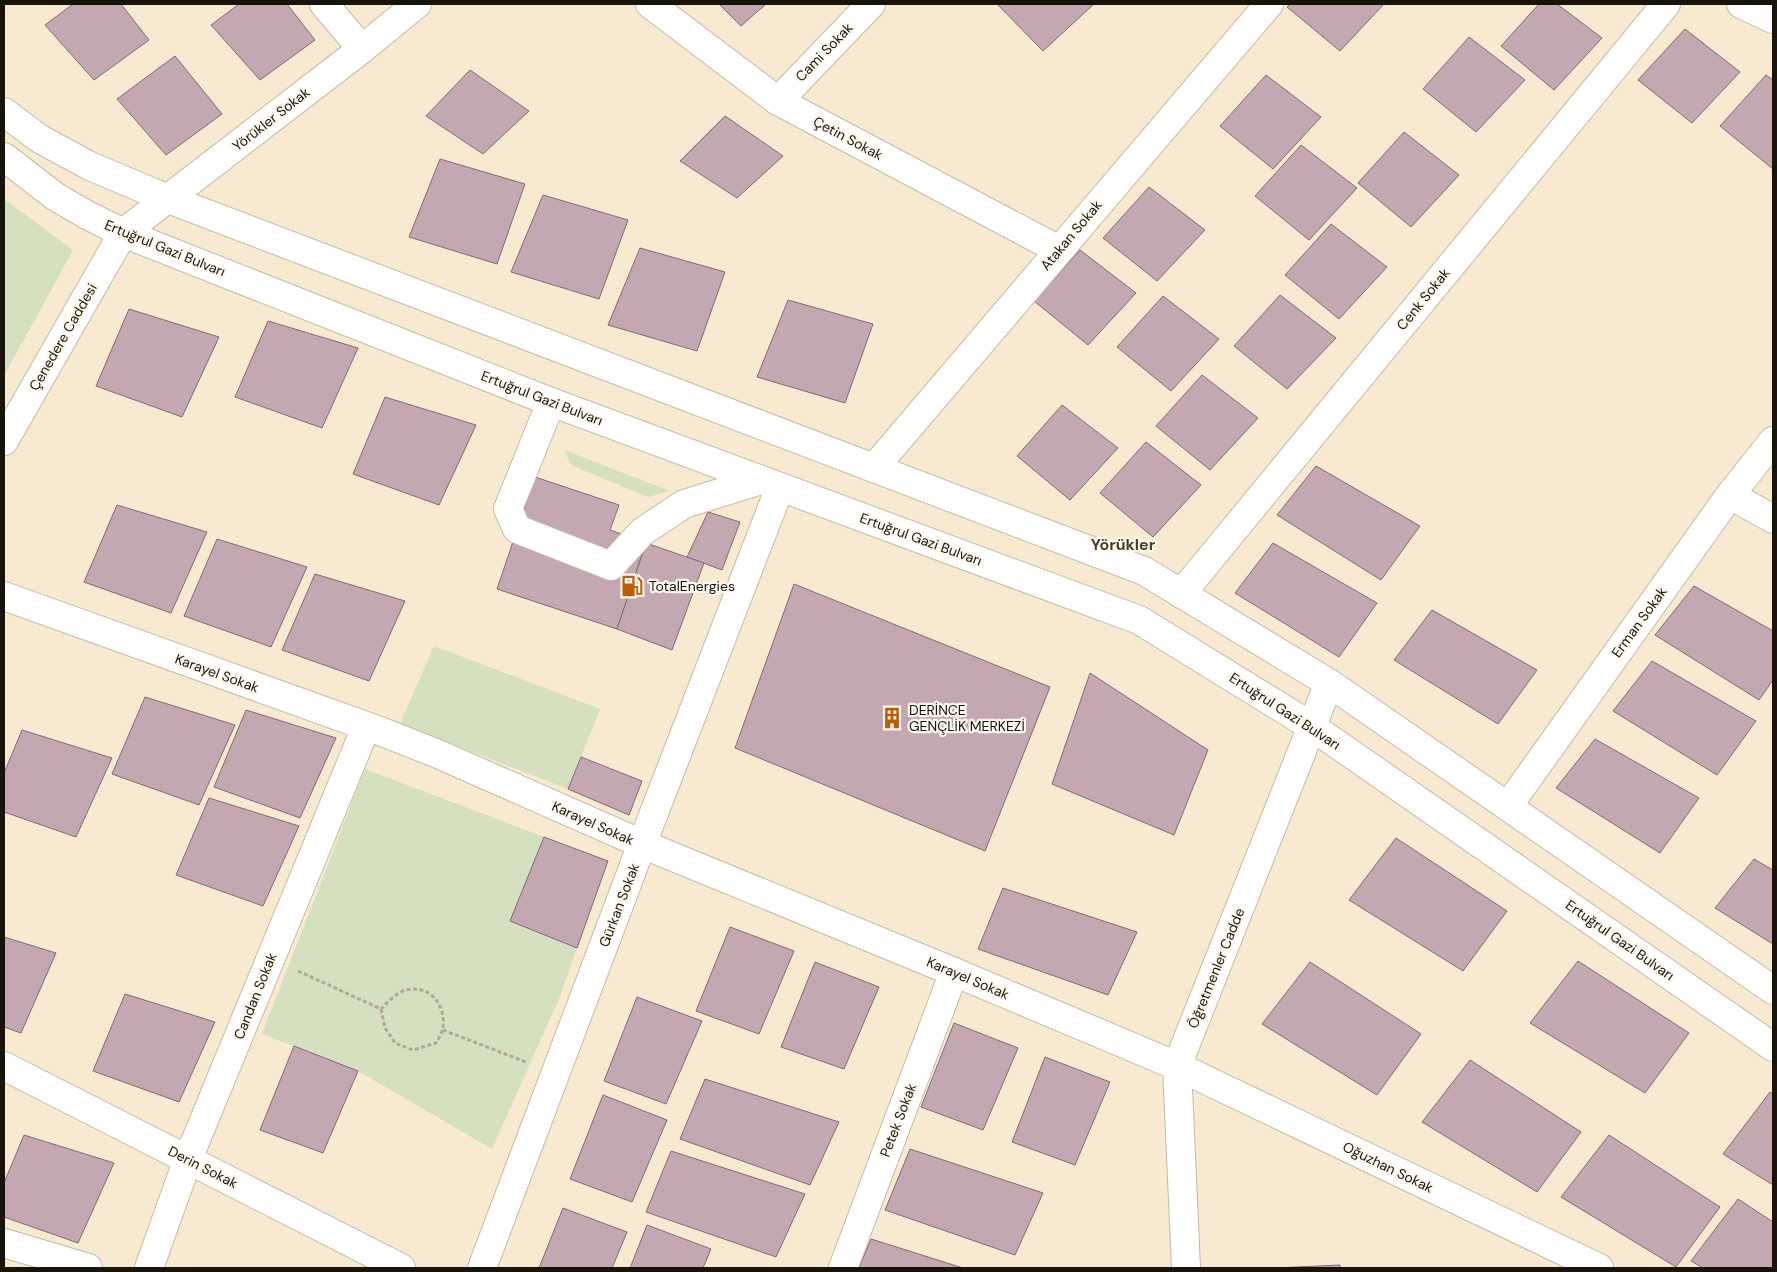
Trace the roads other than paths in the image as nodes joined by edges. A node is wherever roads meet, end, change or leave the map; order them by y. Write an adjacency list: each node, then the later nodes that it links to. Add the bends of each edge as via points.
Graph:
1 (324, 4): 9 (street)
2 (417, 4): 9 (street, Yörükler Sokak)
3 (650, 4): 10 (street, Çetin Sokak)
4 (871, 4): 10 (street, Cami Sokak)
5 (1269, 4): 15 (street, Atakan Sokak)
6 (1666, 4): 23 (street, Cenk Sokak)
7 (1741, 4): 8 (street)
8 (1773, 19)
9 (362, 49): 13 (street, Yörükler Sokak)
10 (778, 101): 15 (street, Çetin Sokak)
11 (4, 112): 13 (street, via 40,139 90,166)
12 (4, 157): 14 (street, Ertuğrul Gazi Bulvarı, via 56,197 86,216)
13 (168, 199): 14 (street, Yörükler Sokak); 19 (street)
14 (123, 233): 16 (street, Ertuğrul Gazi Bulvarı); 17 (street, Çenedere Caddesi)
15 (1059, 250): 19 (street, Atakan Sokak)
16 (550, 402): 20 (street, Ertuğrul Gazi Bulvarı); 20 (street, via 508,509 517,529 611,566 642,532 684,504)
17 (4, 441)
18 (1773, 441): 21 (street, Erman Sokak)
19 (874, 468): 23 (street, via 1144,571)
20 (770, 483): 26 (street, Ertuğrul Gazi Bulvarı, via 1139,620); 29 (street, Gürkan Sokak)
21 (1730, 495): 22 (street); 28 (street, Erman Sokak)
22 (1773, 519)
23 (1180, 594): 25 (street)
24 (4, 596): 27 (street, Karayel Sokak)
25 (1329, 683): 26 (street, Öğretmenler Cadde); 28 (street)
26 (1311, 726): 32 (street, Ertuğrul Gazi Bulvarı); 34 (street, Öğretmenler Cadde)
27 (366, 727): 29 (street, Karayel Sokak, via 438,754); 35 (street, Candan Sokak)
28 (1508, 806): 31 (street)
29 (642, 844): 30 (street, Karayel Sokak); 40 (street, Gürkan Sokak)
30 (954, 972): 34 (street, Karayel Sokak); 41 (street, Petek Sokak)
31 (1773, 990)
32 (1773, 1046)
33 (4, 1066): 35 (street, Derin Sokak)
34 (1177, 1066): 42 (street, Öğretmenler Cadde); 43 (street, Oğuzhan Sokak)
35 (188, 1159): 38 (street, Candan Sokak); 39 (street, Derin Sokak)
36 (4, 1243): 37 (street)
37 (88, 1268)
38 (149, 1268)
39 (401, 1268)
40 (482, 1268)
41 (843, 1268)
42 (1186, 1268)
43 (1599, 1268)

